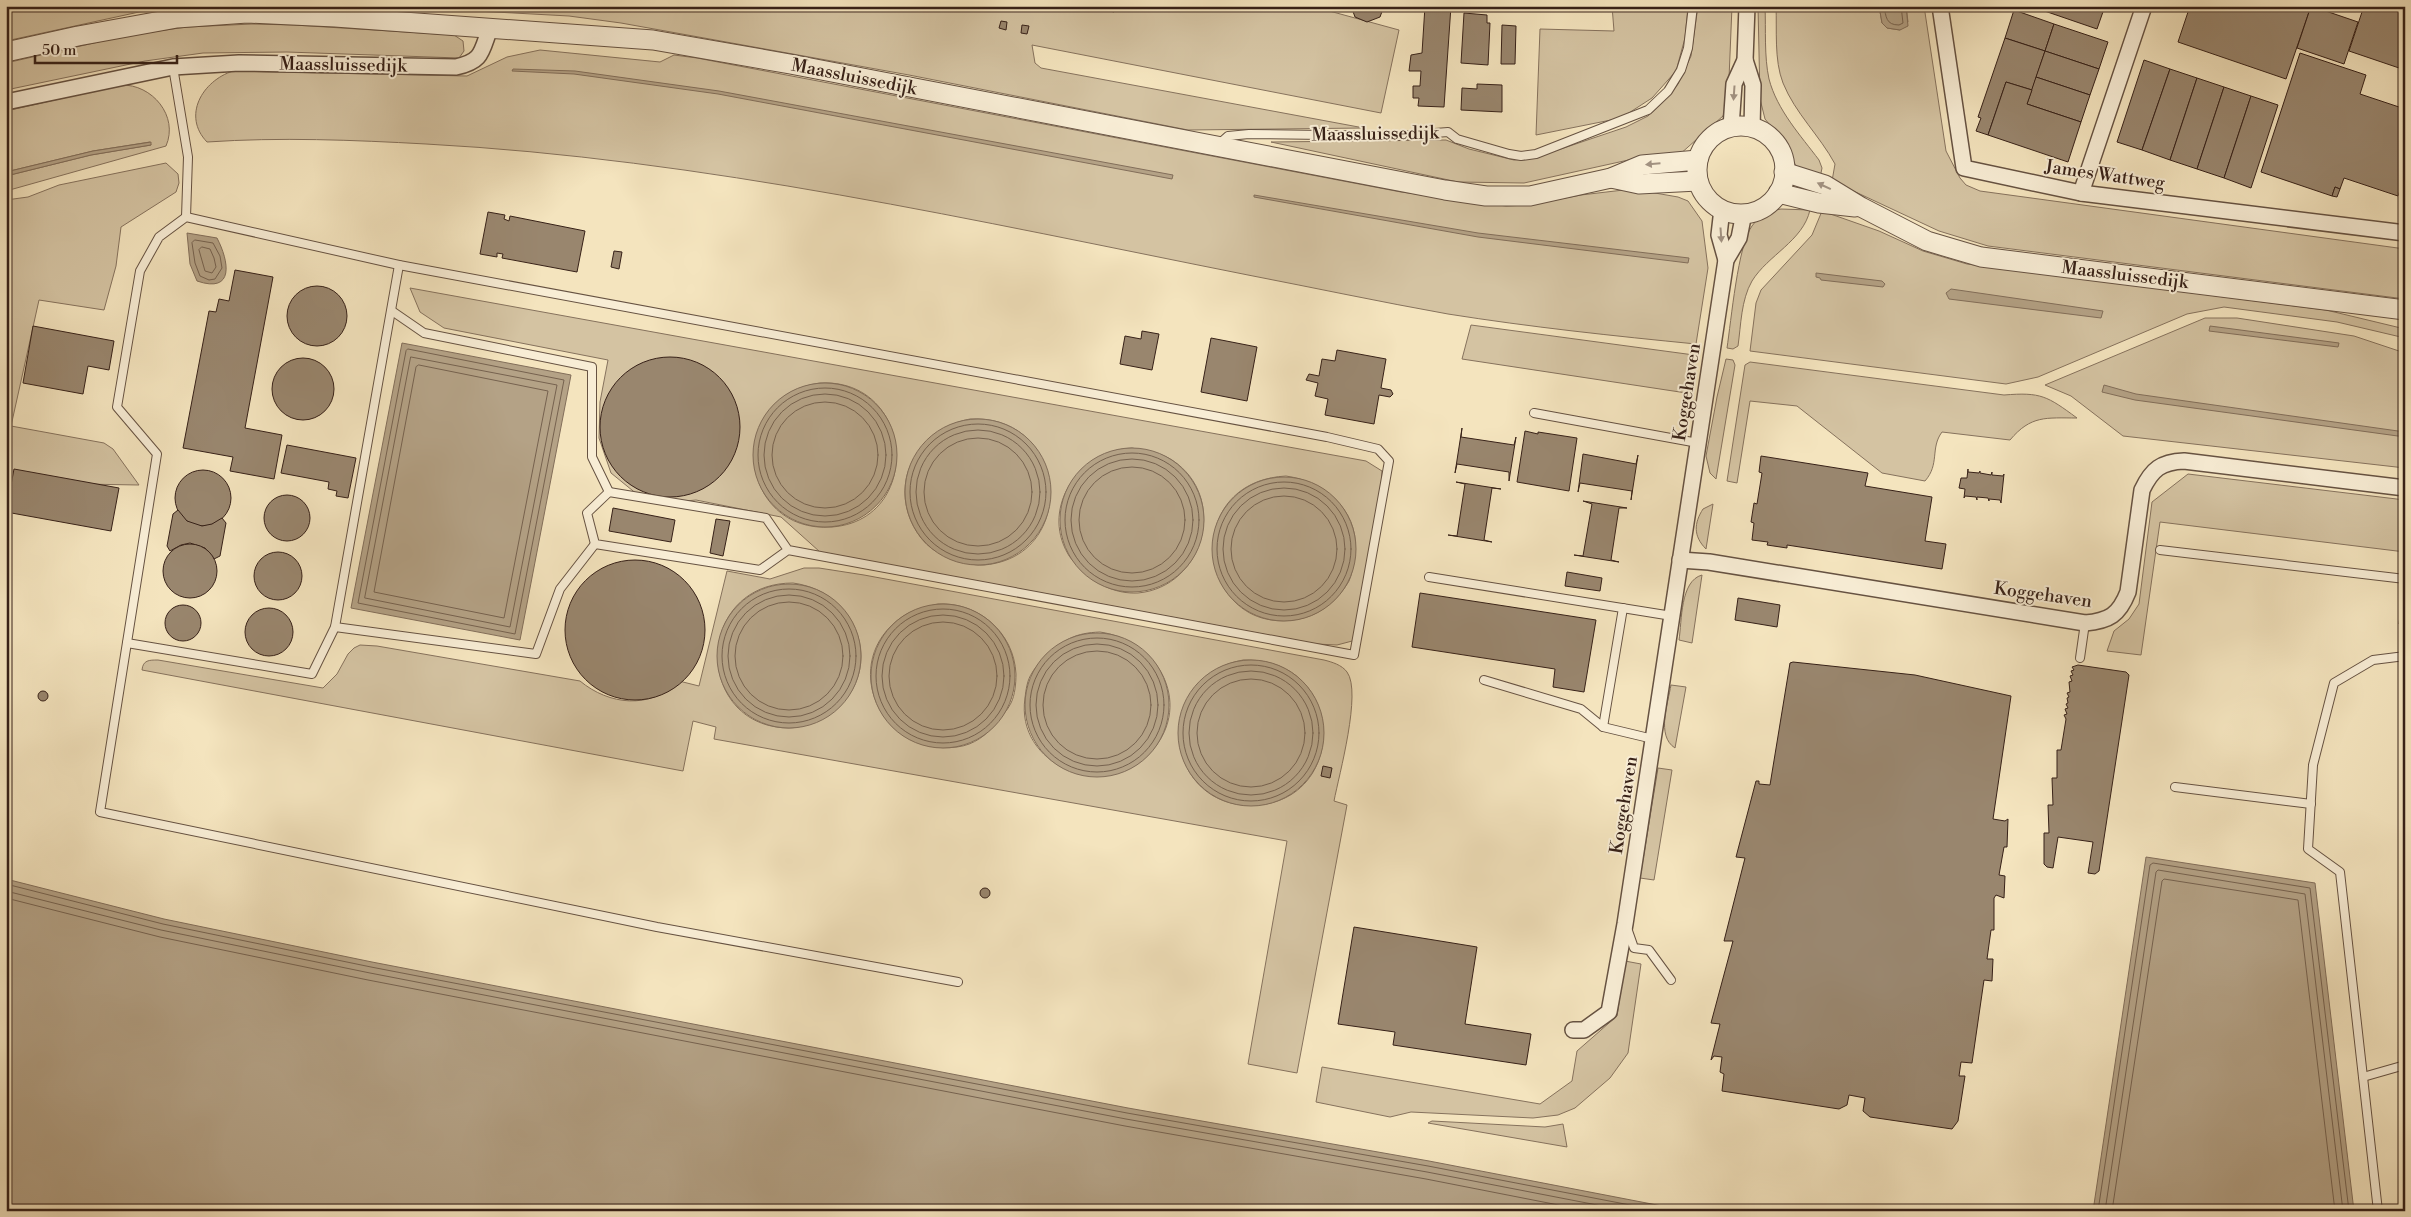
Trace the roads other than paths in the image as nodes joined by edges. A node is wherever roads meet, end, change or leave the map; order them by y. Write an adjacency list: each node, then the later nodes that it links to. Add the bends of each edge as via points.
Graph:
1 (1693, 6): 12 (lane, Maassluissedijk, via 1688,48 1681,70 1668,91 1648,110 1536,154 1509,154 1457,139 1448,132 1396,136 1249,134 1228,136)
2 (1747, 6): 7 (street)
3 (1940, 6): 18 (street, James Wattweg, via 1964,168)
4 (2144, 6): 18 (street)
5 (490, 28): 6 (street, Maassluissedijk, via 247,13 177,18); 8 (street, Maassluissedijk, via 481,53 471,64 456,67 239,63); 12 (street, Maassluissedijk, via 653,40)
6 (6, 52)
7 (1745, 60): 10 (street, one-way to 10, via 1734,84); 11 (street, via 1754,85)
8 (173, 67): 9 (street, Maassluissedijk); 22 (lane, via 188,157)
9 (6, 102)
10 (1731, 127): 11 (street); 13 (street, via 1713,136)
11 (1752, 128): 14 (street, via 1767,135 1778,148)
12 (1216, 147): 15 (street, Maassluissedijk, via 1486,196 1530,196)
13 (1698, 160): 15 (street, Maassluissedijk, one-way to 15, via 1642,165); 16 (street)
14 (1784, 172): 17 (street); 19 (street, Maassluissedijk, one-way to 14, via 1825,186)
15 (1611, 178): 16 (street, Maassluissedijk, via 1639,184)
16 (1698, 181): 20 (street, via 1710,201)
17 (1778, 193): 19 (street, Maassluissedijk, via 1819,204); 21 (street, via 1767,205)
18 (2080, 193): 23 (street, James Wattweg)
19 (1861, 207): 27 (street, Maassluissedijk, via 1927,241 1981,257)
20 (1722, 209): 21 (street); 24 (street, Koggehaven, one-way to 24, via 1719,235)
21 (1744, 213): 24 (street, Koggehaven, via 1739,238)
22 (186, 217): 25 (lane); 42 (lane, via 159,237 140,271 117,407 157,454)
23 (2405, 233)
24 (1726, 260): 29 (street, Koggehaven)
25 (399, 265): 26 (lane); 33 (lane, via 1327,437 1378,448 1390,462 1354,655)
26 (392, 311): 31 (lane, via 424,333 592,367 592,457); 41 (lane)
27 (2403, 312)
28 (1534, 413): 29 (lane)
29 (1698, 442): 35 (street, Koggehaven)
30 (2405, 488): 40 (street, Koggehaven, via 2184,461 2168,462 2148,477 2142,490 2128,592 2123,604 2101,622)
31 (610, 492): 32 (lane, via 587,513); 33 (lane, via 766,518)
32 (595, 544): 33 (lane, via 760,570); 41 (lane, via 560,589 536,654)
33 (788, 550)
34 (2160, 550): 37 (lane)
35 (1680, 560): 39 (street, Koggehaven); 40 (street, Koggehaven)
36 (1428, 577): 38 (lane)
37 (2405, 579)
38 (1623, 608): 39 (lane); 46 (lane)
39 (1672, 616): 47 (street, Koggehaven)
40 (2085, 623): 44 (lane)
41 (335, 627): 42 (lane, via 312,674)
42 (128, 643): 52 (lane, via 100,812 657,927)
43 (2405, 656): 49 (lane, via 2373,660 2334,683 2314,765)
44 (2080, 658)
45 (1484, 680): 46 (lane, via 1580,709)
46 (1603, 727): 47 (lane)
47 (1653, 740): 50 (street, Koggehaven)
48 (2174, 787): 49 (lane)
49 (2311, 804): 55 (lane, via 2308,849 2340,872)
50 (1625, 924): 51 (lane, via 1634,948 1649,950); 53 (street, Koggehaven, via 1609,1012 1584,1030)
51 (1671, 980)
52 (958, 982)
53 (1573, 1030)
54 (2405, 1065): 55 (lane)
55 (2363, 1077): 56 (lane)
56 (2378, 1211)

